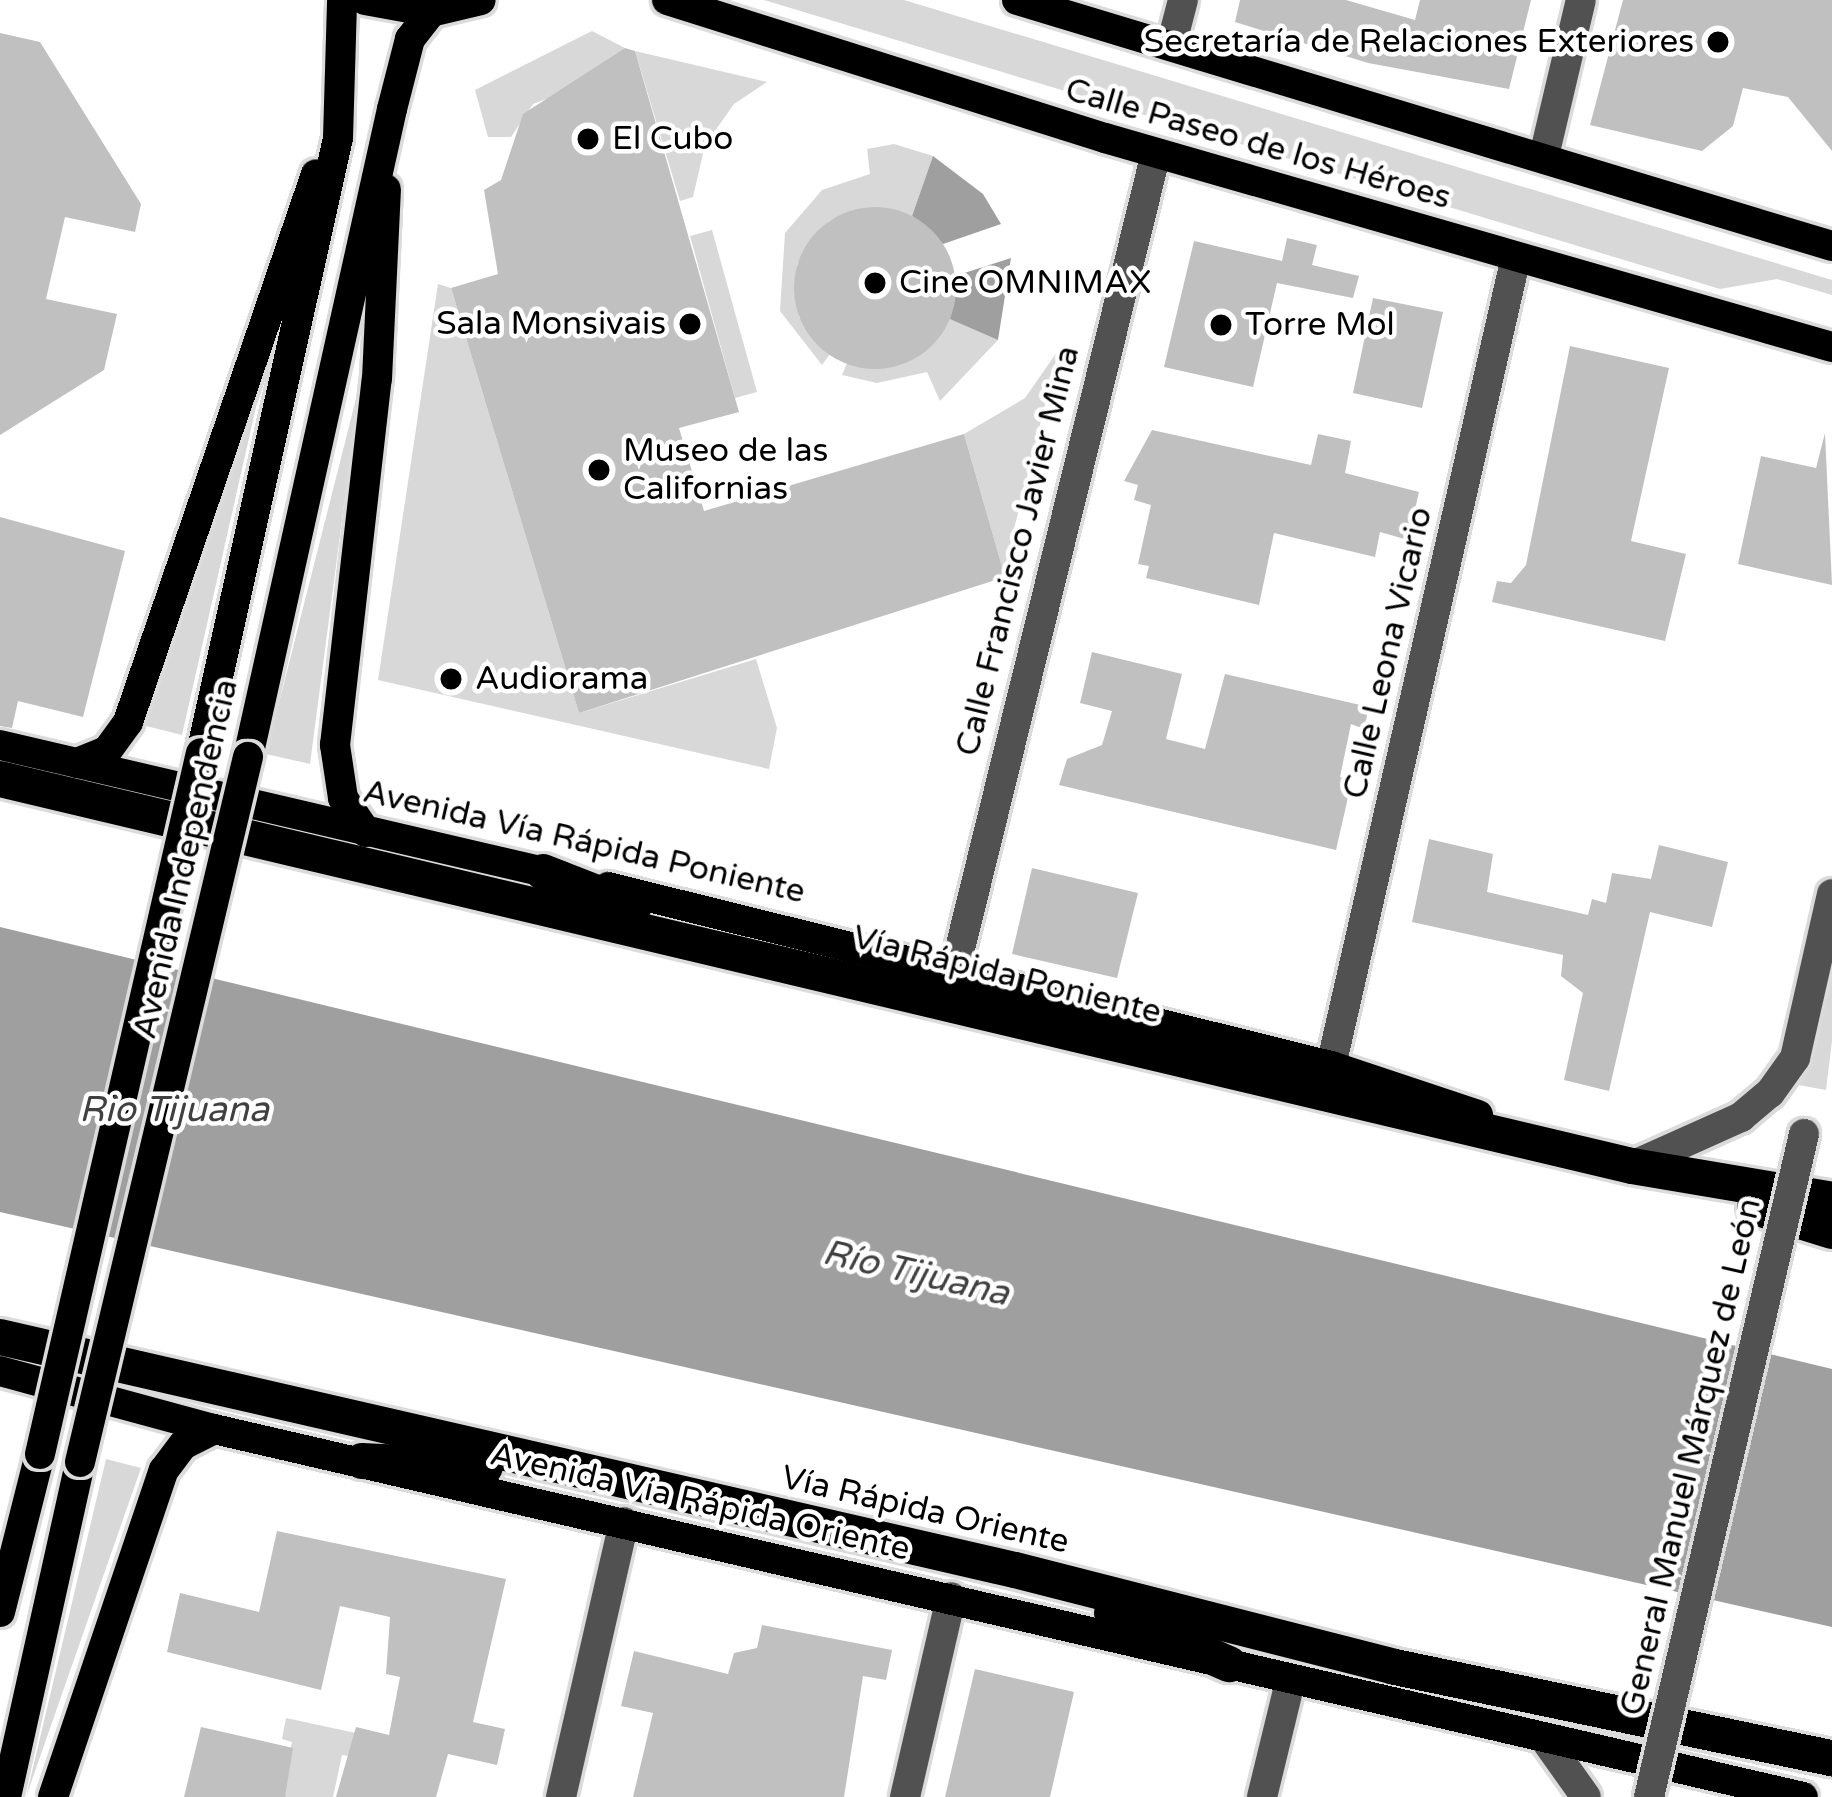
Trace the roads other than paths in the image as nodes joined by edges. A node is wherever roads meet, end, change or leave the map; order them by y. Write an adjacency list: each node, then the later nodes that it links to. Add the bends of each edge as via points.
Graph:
1 (342, 0): 10 (main road, Avenida Independencia)
2 (365, 0): 8 (main road)
3 (481, 0): 8 (main road)
4 (667, 0): 12 (main road, Calle Paseo de los Héroes)
5 (1017, 0): 9 (main road, Calle Paseo de los Héroes)
6 (1183, 0): 9 (street)
7 (1581, 0): 13 (street)
8 (430, 12): 11 (main road, Avenida Independencia, via 410,39)
9 (1172, 46): 13 (main road, Calle Paseo de los Héroes)
10 (338, 138): 18 (main road, via 304,200 128,722 107,751); 38 (main road, Avenida Independencia, bridge)
11 (385, 139): 20 (main road, via 388,256 335,746 343,798); 47 (main road, Avenida Independencia, bridge)
12 (1156, 152): 15 (main road, Calle Paseo de los Héroes); 24 (street, Calle Francisco Javier Mina)
13 (1544, 155): 14 (main road, Calle Paseo de los Héroes)
14 (1832, 246)
15 (1516, 257): 16 (main road, Calle Paseo de los Héroes); 25 (street, Calle Leona Vicario)
16 (1832, 347)
17 (0, 745): 18 (main road, Avenida Vía Rápida Poniente)
18 (77, 763): 20 (main road, Avenida Vía Rápida Poniente)
19 (0, 779): 23 (highway, Vía Rápida Poniente)
20 (366, 832): 21 (main road, Avenida Vía Rápida Poniente)
21 (543, 872): 23 (highway); 24 (main road, Avenida Vía Rápida Poniente)
22 (1832, 894): 27 (street, via 1795,1058 1770,1093 1741,1117)
23 (760, 956): 27 (highway, Vía Rápida Poniente)
24 (955, 969): 25 (main road, Avenida Vía Rápida Poniente)
25 (1331, 1066): 27 (main road, Avenida Vía Rápida Poniente)
26 (1804, 1134): 45 (street, General Manuel Márquez de León, bridge)
27 (1632, 1166): 28 (highway, Vía Rápida Poniente); 29 (highway)
28 (1832, 1200)
29 (1832, 1231)
30 (0, 1337): 34 (highway, Vía Rápida Oriente)
31 (0, 1371): 32 (main road, Avenida Vía Rápida Oriente)
32 (214, 1429): 33 (main road, Avenida Vía Rápida Oriente); 48 (main road, via 183,1444 164,1470)
33 (362, 1461): 34 (highway); 35 (main road, Avenida Vía Rápida Oriente)
34 (581, 1472): 36 (highway, Vía Rápida Oriente)
35 (624, 1522): 37 (main road, Avenida Vía Rápida Oriente); 49 (street)
36 (1015, 1570): 39 (highway, Vía Rápida Oriente); 40 (highway)
37 (951, 1597): 40 (main road, Avenida Vía Rápida Oriente); 50 (street)
38 (0, 1612)
39 (1248, 1629): 43 (highway); 44 (highway, Vía Rápida Oriente)
40 (1229, 1664): 41 (main road, Avenida Vía Rápida Oriente)
41 (1290, 1682): 42 (main road, Avenida Vía Rápida Oriente); 51 (street)
42 (1544, 1738): 46 (main road); 52 (street)
43 (1832, 1742)
44 (1832, 1758)
45 (1649, 1796)
46 (1786, 1796)
47 (6, 1797)
48 (52, 1797)
49 (561, 1797)
50 (904, 1797)
51 (1262, 1797)
52 (1586, 1797)

